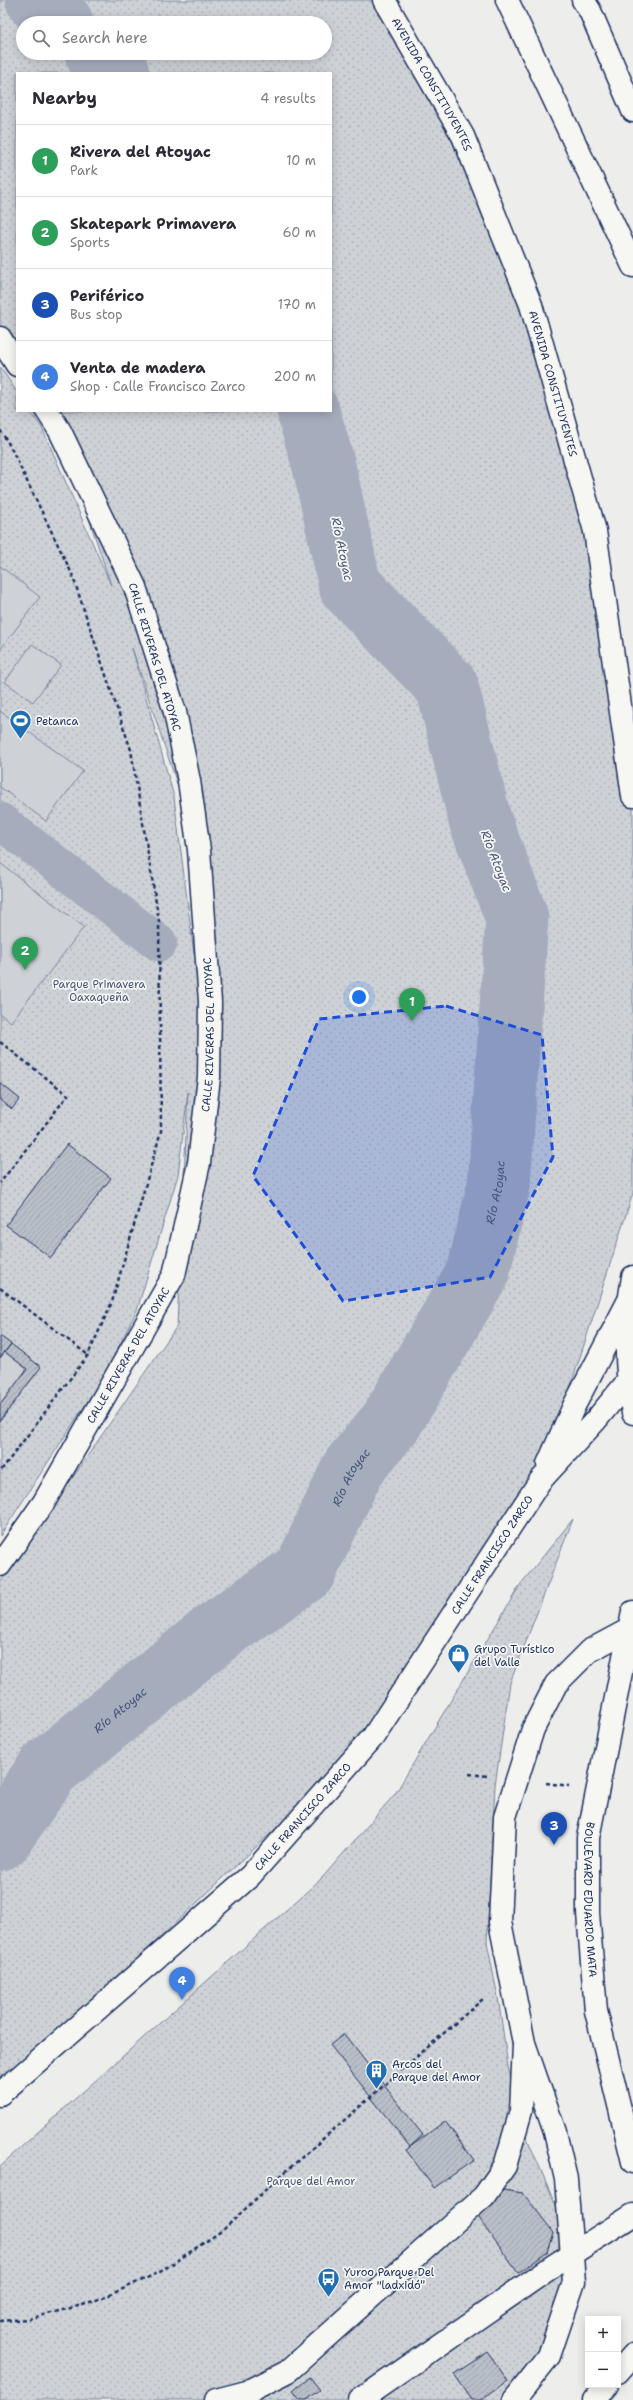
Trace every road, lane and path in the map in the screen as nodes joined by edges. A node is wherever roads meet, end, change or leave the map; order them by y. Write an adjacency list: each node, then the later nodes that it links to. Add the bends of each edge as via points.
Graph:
1 (384, 0): 10 (main road, AVENIDA CONSTITUYENTES, via 463,136 531,305 595,531)
2 (506, 0): 5 (main road)
3 (589, 4): 4 (main road)
4 (633, 112)
5 (633, 266)
6 (0, 338): 7 (main road)
7 (16, 363)
8 (48, 412): 21 (main road, CALLE RIVERAS DEL ATOYAC, via 60,431 135,587 175,712 199,850 210,1002 209,1077 199,1163 174,1275 44,1502)
9 (0, 430): 16 (path, via 72,574 131,750 159,920 161,1131 112,1302)
10 (633, 796)
11 (0, 1042): 12 (path, via 68,1095)
12 (0, 1183)
13 (633, 1277): 15 (main road)
14 (0, 1288): 16 (path)
15 (629, 1300): 17 (main road); 20 (main road, CALLE FRANCISCO ZARCO, via 574,1406)
16 (88, 1355): 19 (path)
17 (630, 1379): 18 (main road); 20 (main road, CALLE FRANCISCO ZARCO)
18 (633, 1412)
19 (0, 1472)
20 (540, 1481): 28 (main road, CALLE FRANCISCO ZARCO, via 373,1737 250,1876)
21 (0, 1565)
22 (631, 1620): 24 (main road, via 589,1651 556,1684 534,1729); 25 (main road, BOULEVARD EDUARDO MATA)
23 (469, 1774): 24 (path)
24 (517, 1780): 25 (path); 26 (main road, via 506,1816 500,1922)
25 (598, 1789): 29 (main road, BOULEVARD EDUARDO MATA, via 588,1838 588,1913 596,2011)
26 (511, 1975): 27 (main road); 32 (path, via 311,2148 223,2230 160,2272 94,2302 28,2319)
27 (524, 2043): 31 (main road, via 555,2132 566,2179); 36 (main road, via 521,2111 505,2166 484,2196 286,2372 247,2392)
28 (0, 2094)
29 (633, 2162)
30 (633, 2215): 31 (main road)
31 (572, 2254): 37 (main road); 38 (main road, via 574,2282 549,2356)
32 (0, 2321)
33 (633, 2355): 34 (main road)
34 (621, 2369)
35 (604, 2388): 39 (main road)
36 (216, 2400)
37 (360, 2400)
38 (514, 2400)
39 (594, 2400)

